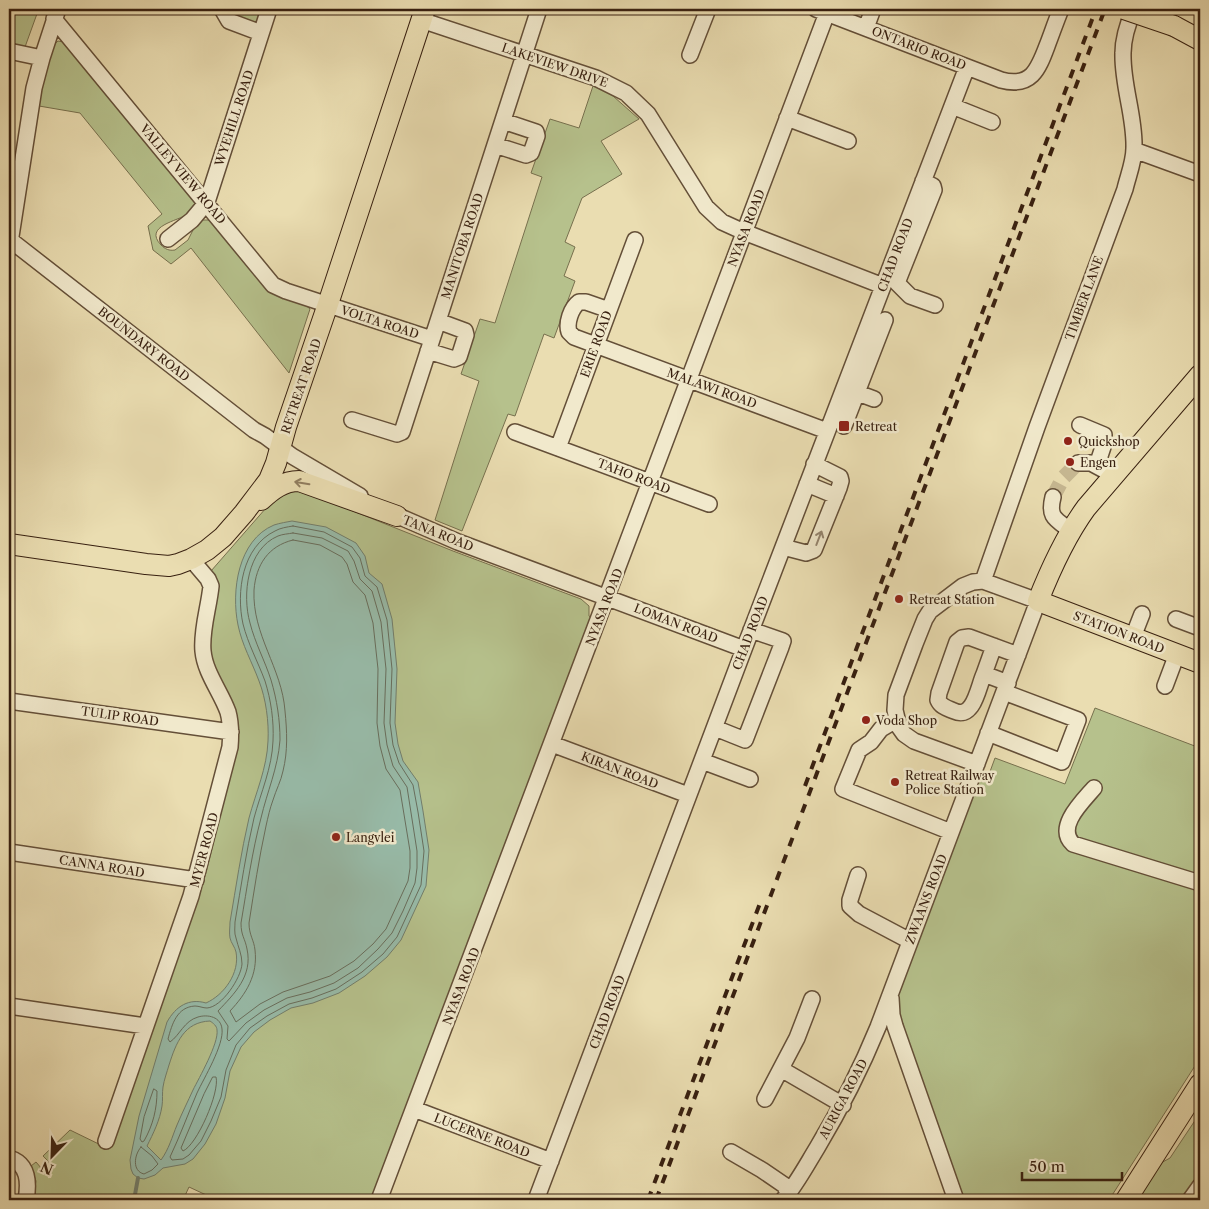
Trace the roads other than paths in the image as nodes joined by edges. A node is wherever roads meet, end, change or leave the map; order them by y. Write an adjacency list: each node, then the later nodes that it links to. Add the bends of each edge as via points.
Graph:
1 (222, 9): 13 (street, via 229,21)
2 (269, 9): 13 (street, WYEHILL ROAD)
3 (540, 9): 16 (street, MANITOBA ROAD)
4 (708, 9): 17 (street)
5 (874, 9): 12 (street)
6 (1061, 9): 19 (street, ONTARIO ROAD, via 1033,76 1024,81 1004,81)
7 (1124, 9): 14 (main road, bridge, via 1174,26)
8 (1134, 9): 26 (street, TIMBER LANE, via 1126,30 1123,53)
9 (821, 11): 12 (street, ONTARIO ROAD); 21 (street, NYASA ROAD)
10 (56, 14): 18 (street); 29 (street, VALLEY VIEW ROAD)
11 (423, 14): 16 (street, LAKEVIEW DRIVE); 35 (main road, RETREAT ROAD)
12 (866, 28): 19 (street, ONTARIO ROAD)
13 (261, 33): 29 (street, WYEHILL ROAD)
14 (1200, 40)
15 (9, 51): 18 (street)
16 (525, 54): 22 (street, MANITOBA ROAD); 30 (street, LAKEVIEW DRIVE, via 596,78 626,93 648,114 706,207 722,222)
17 (690, 55)
18 (42, 58): 33 (street, via 34,88)
19 (967, 67): 20 (street, CHAD ROAD)
20 (952, 106): 23 (street); 28 (street, CHAD ROAD)
21 (787, 118): 24 (street); 30 (street, NYASA ROAD)
22 (503, 121): 25 (street, MANITOBA ROAD); 25 (street, via 536,132 532,153 528,156)
23 (992, 122)
24 (848, 141)
25 (495, 145): 39 (street, MANITOBA ROAD)
26 (1134, 150): 27 (street); 68 (street, TIMBER LANE, via 1125,189)
27 (1200, 174)
28 (923, 181): 34 (street, CHAD ROAD); 36 (street, via 932,185 934,190 897,283 910,296)
29 (206, 202): 31 (street, via 192,220); 35 (street, VALLEY VIEW ROAD, via 273,285)
30 (744, 232): 34 (street, LAKEVIEW DRIVE); 43 (street, NYASA ROAD)
31 (168, 239)
32 (635, 240): 37 (street, ERIE ROAD)
33 (9, 243): 51 (street, BOUNDARY ROAD)
34 (883, 286): 44 (street, CHAD ROAD)
35 (328, 304): 40 (street, VOLTA ROAD); 51 (main road, RETREAT ROAD)
36 (935, 305)
37 (609, 310): 41 (street, ERIE ROAD); 41 (street, MALAWI ROAD, via 582,301 573,309 568,332)
38 (885, 320): 44 (street)
39 (438, 321): 40 (street, MANITOBA ROAD); 40 (street, VOLTA ROAD, via 465,331 459,357 454,359)
40 (430, 345): 46 (street, MANITOBA ROAD, via 401,434)
41 (596, 345): 43 (street, MALAWI ROAD); 52 (street, ERIE ROAD)
42 (1200, 376): 56 (main road)
43 (689, 380): 49 (street, MALAWI ROAD); 57 (street, NYASA ROAD)
44 (850, 390): 45 (street); 48 (street); 49 (street, CHAD ROAD)
45 (874, 399)
46 (352, 420)
47 (1080, 425): 55 (street, via 1104,435)
48 (844, 426)
49 (827, 431): 54 (street, CHAD ROAD)
50 (515, 432): 52 (street, TAHO ROAD)
51 (280, 448): 62 (main road, RETREAT ROAD, via 269,480); 63 (street, TANA ROAD)
52 (558, 448): 57 (street, TAHO ROAD)
53 (1078, 463): 55 (street)
54 (814, 464): 58 (street, CHAD ROAD); 59 (street, via 842,478)
55 (1097, 465): 56 (street)
56 (1112, 478): 64 (main road)
57 (651, 482): 61 (street, TAHO ROAD); 69 (street, NYASA ROAD)
58 (807, 484): 59 (street); 66 (street, CHAD ROAD)
59 (836, 496): 66 (street, one-way to 59, via 806,553 814,550)
60 (1053, 497): 64 (street, via 1050,507 1053,517)
61 (709, 504)
62 (244, 514): 63 (main road, one-way to 62, via 295,481 274,489); 67 (main road, RETREAT ROAD, via 215,544)
63 (397, 516): 69 (street, TANA ROAD)
64 (1070, 530): 70 (main road)
65 (9, 544): 67 (main road, RETREAT ROAD, via 160,566)
66 (783, 547): 74 (street, CHAD ROAD)
67 (191, 559): 87 (street, MYER ROAD, via 211,586 203,652 228,712)
68 (983, 581): 70 (street); 85 (street, via 963,586 928,613 896,695)
69 (608, 597): 77 (street, LOMAN ROAD); 89 (street, NYASA ROAD)
70 (1038, 601): 75 (main road, STATION ROAD); 79 (street, ZWAANS ROAD)
71 (1142, 614): 75 (street)
72 (1176, 619): 73 (street)
73 (1200, 628)
74 (751, 630): 77 (street, CHAD ROAD); 86 (street, via 782,641 781,647 745,740)
75 (1133, 637): 78 (main road, STATION ROAD)
76 (994, 646): 79 (street); 81 (street); 81 (street, via 965,636 960,640 939,693 940,704 958,713 966,712)
77 (744, 649): 86 (street, CHAD ROAD)
78 (1177, 654): 80 (main road, STATION ROAD); 82 (street)
79 (1018, 655): 83 (street, ZWAANS ROAD)
80 (1200, 663)
81 (984, 674): 83 (street)
82 (1165, 686)
83 (1006, 687): 88 (street, ZWAANS ROAD); 88 (street, via 1078,720 1062,762)
84 (9, 701): 87 (street, TULIP ROAD)
85 (896, 720): 91 (street, via 908,738); 95 (street, via 859,750 843,789)
86 (714, 728): 90 (street, CHAD ROAD)
87 (231, 732): 98 (street, MYER ROAD)
88 (988, 734): 91 (street, ZWAANS ROAD)
89 (552, 744): 94 (street, KIRAN ROAD); 109 (street, NYASA ROAD)
90 (702, 761): 92 (street); 94 (street, CHAD ROAD)
91 (977, 764): 95 (street, ZWAANS ROAD)
92 (750, 779)
93 (1094, 788): 99 (street, via 1069,821 1067,833 1070,841)
94 (688, 796): 113 (street, CHAD ROAD)
95 (951, 832): 100 (street, ZWAANS ROAD)
96 (9, 852): 98 (street, CANNA ROAD)
97 (858, 875): 100 (street, via 850,906)
98 (196, 880): 104 (street, MYER ROAD)
99 (1200, 883)
100 (910, 941): 101 (street, ZWAANS ROAD)
101 (891, 992): 108 (street, AURIGA ROAD); 119 (street, ZWAANS ROAD, via 895,1026)
102 (812, 999): 105 (street)
103 (9, 1006): 104 (street)
104 (145, 1026): 110 (street, MYER ROAD)
105 (781, 1069): 107 (street); 108 (street)
106 (1200, 1084): 120 (main road)
107 (765, 1099)
108 (842, 1105): 115 (street, AURIGA ROAD)
109 (414, 1109): 113 (street, LUCERNE ROAD); 117 (street, NYASA ROAD)
110 (106, 1141)
111 (731, 1152): 115 (street, via 784,1185)
112 (9, 1158): 116 (street, via 26,1172 29,1182)
113 (551, 1161): 118 (street, CHAD ROAD)
114 (1200, 1186): 121 (street)
115 (788, 1198)
116 (26, 1200)
117 (379, 1200)
118 (536, 1200)
119 (956, 1200)
120 (1126, 1200)
121 (1190, 1200)

